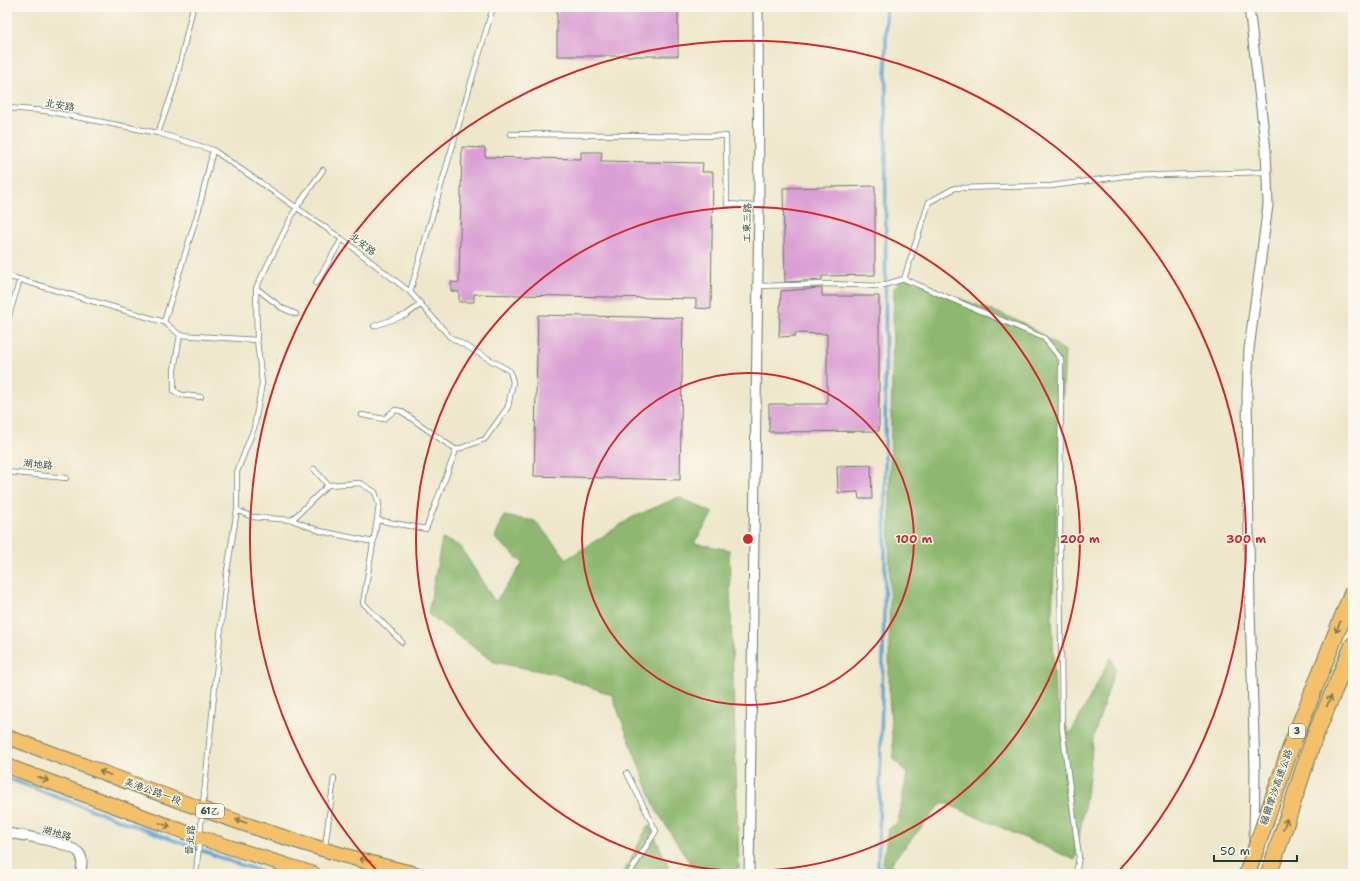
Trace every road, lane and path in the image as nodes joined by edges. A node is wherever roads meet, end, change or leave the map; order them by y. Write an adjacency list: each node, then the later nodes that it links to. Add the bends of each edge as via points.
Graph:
1 (193, 7): 6 (lane, via 174,85)
2 (492, 7): 20 (lane)
3 (758, 7): 11 (street, 工東三路)
4 (1249, 7): 10 (street, via 1266,150)
5 (7, 108): 6 (lane, 北安路, via 46,111)
6 (158, 133): 8 (lane, 北安路)
7 (511, 134): 11 (lane, via 726,136 728,204)
8 (213, 150): 12 (lane, 北安路); 24 (lane, via 199,209)
9 (323, 170): 12 (lane)
10 (1266, 172): 16 (lane, via 1125,176 1051,186 954,188 929,202); 58 (street, via 1268,205 1249,349 1248,395 1250,611 1255,769)
11 (759, 206): 18 (street, 工東三路)
12 (296, 208): 13 (lane, 北安路); 19 (lane)
13 (342, 239): 17 (lane); 20 (lane, 北安路)
14 (7, 276): 15 (lane)
15 (20, 279): 23 (lane); 24 (lane)
16 (904, 279): 18 (lane, via 880,286); 56 (lane, via 1044,338 1061,359 1062,728 1079,857)
17 (316, 283)
18 (758, 286): 55 (street, 工東三路)
19 (256, 288): 22 (lane, via 282,308); 27 (lane, 晉北路)
20 (410, 292): 21 (lane, 北安路)
21 (421, 304): 25 (lane, via 406,315); 30 (lane, 北安路, via 450,337 510,371 513,382 508,407 485,439)
22 (296, 314)
23 (7, 322)
24 (164, 322): 26 (lane)
25 (374, 326)
26 (180, 335): 27 (lane); 28 (lane, via 174,370 174,391 182,395)
27 (257, 340): 35 (lane, 晉北路, via 262,383 254,428 237,472)
28 (201, 397)
29 (362, 415): 30 (lane, via 384,419 395,410 401,411)
30 (456, 450): 37 (lane, via 426,529)
31 (314, 469): 34 (lane)
32 (7, 472): 33 (lane, 湖地路)
33 (66, 478)
34 (328, 485): 36 (lane); 37 (lane, via 360,483 368,486 375,492 380,504)
35 (237, 510): 36 (lane, via 252,517); 46 (lane, 晉北路, via 226,577)
36 (292, 520): 38 (lane, via 320,531)
37 (377, 520): 38 (lane)
38 (373, 542): 40 (lane, via 363,603)
39 (1353, 591): 57 (highway, 福爾摩沙高速公路 / 3, one-way to 57, bridge, via 1292,744)
40 (402, 642)
41 (1353, 645): 59 (highway, 福爾摩沙高速公路 / 3, one-way to 41, via 1314,738)
42 (7, 737): 46 (main road, 美港公路一段 / 61乙, one-way to 42)
43 (7, 766): 48 (main road, one-way to 48)
44 (627, 773): 54 (lane, via 656,831)
45 (334, 778): 49 (lane)
46 (201, 808): 48 (lane, 晉北路); 49 (main road, 美港公路一段 / 61乙, one-way to 46)
47 (7, 833): 50 (street, 湖地路, via 73,849 80,853 82,860)
48 (200, 838): 51 (lane, 晉北路); 52 (main road)
49 (324, 849): 53 (main road, 美港公路一段 / 61乙, one-way to 49)
50 (80, 874)
51 (196, 874)
52 (314, 874)
53 (416, 874)
54 (629, 874)
55 (749, 874)
56 (1076, 874)
57 (1247, 874)
58 (1253, 874)
59 (1269, 874)

